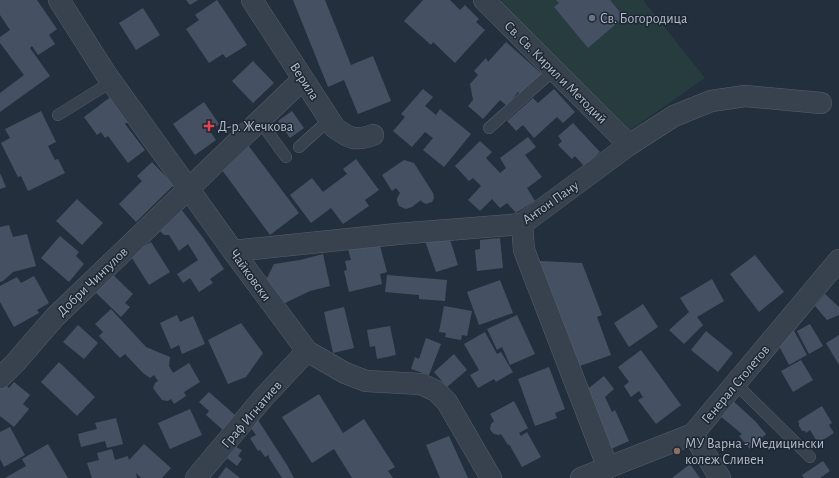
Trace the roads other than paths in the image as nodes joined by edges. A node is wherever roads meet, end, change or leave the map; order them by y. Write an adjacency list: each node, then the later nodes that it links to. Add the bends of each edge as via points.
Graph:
1 (58, 0): 6 (street, Чайковски)
2 (252, 0): 5 (street, Верила)
3 (484, 0): 4 (street, Св. Св. Кирил и Методий)
4 (554, 70): 11 (lane); 13 (street, Св. Св. Кирил и Методий)
5 (303, 79): 9 (street, Добри Чинтулов); 10 (street, Верила)
6 (111, 82): 8 (lane); 16 (street, Чайковски)
7 (821, 103): 13 (street, Антон Пану, via 745,96 711,101 674,116)
8 (58, 116)
9 (259, 120): 15 (lane); 16 (street, Добри Чинтулов)
10 (330, 120): 12 (street, Верила, via 335,128 353,138); 14 (lane)
11 (489, 128)
12 (373, 135)
13 (629, 145): 17 (street, Антон Пану)
14 (299, 147)
15 (286, 157)
16 (188, 188): 18 (street, Чайковски); 21 (street, Добри Чинтулов, via 55,317)
17 (522, 224): 18 (street, Антон Пану); 25 (street, via 524,250)
18 (233, 251): 20 (street, Чайковски)
19 (839, 260): 22 (street, Генерал Столетов)
20 (307, 351): 26 (street, Граф Игнатиев, via 263,398); 27 (street, Чайковски, via 345,373 366,380 421,384 436,391 447,402)
21 (0, 378)
22 (736, 384): 23 (street, Генерал Столетов); 24 (lane)
23 (693, 434): 25 (street, Генерал Столетов); 29 (street)
24 (810, 457)
25 (608, 468): 28 (street, Генерал Столетов)
26 (196, 478)
27 (491, 478)
28 (581, 478)
29 (720, 478)

